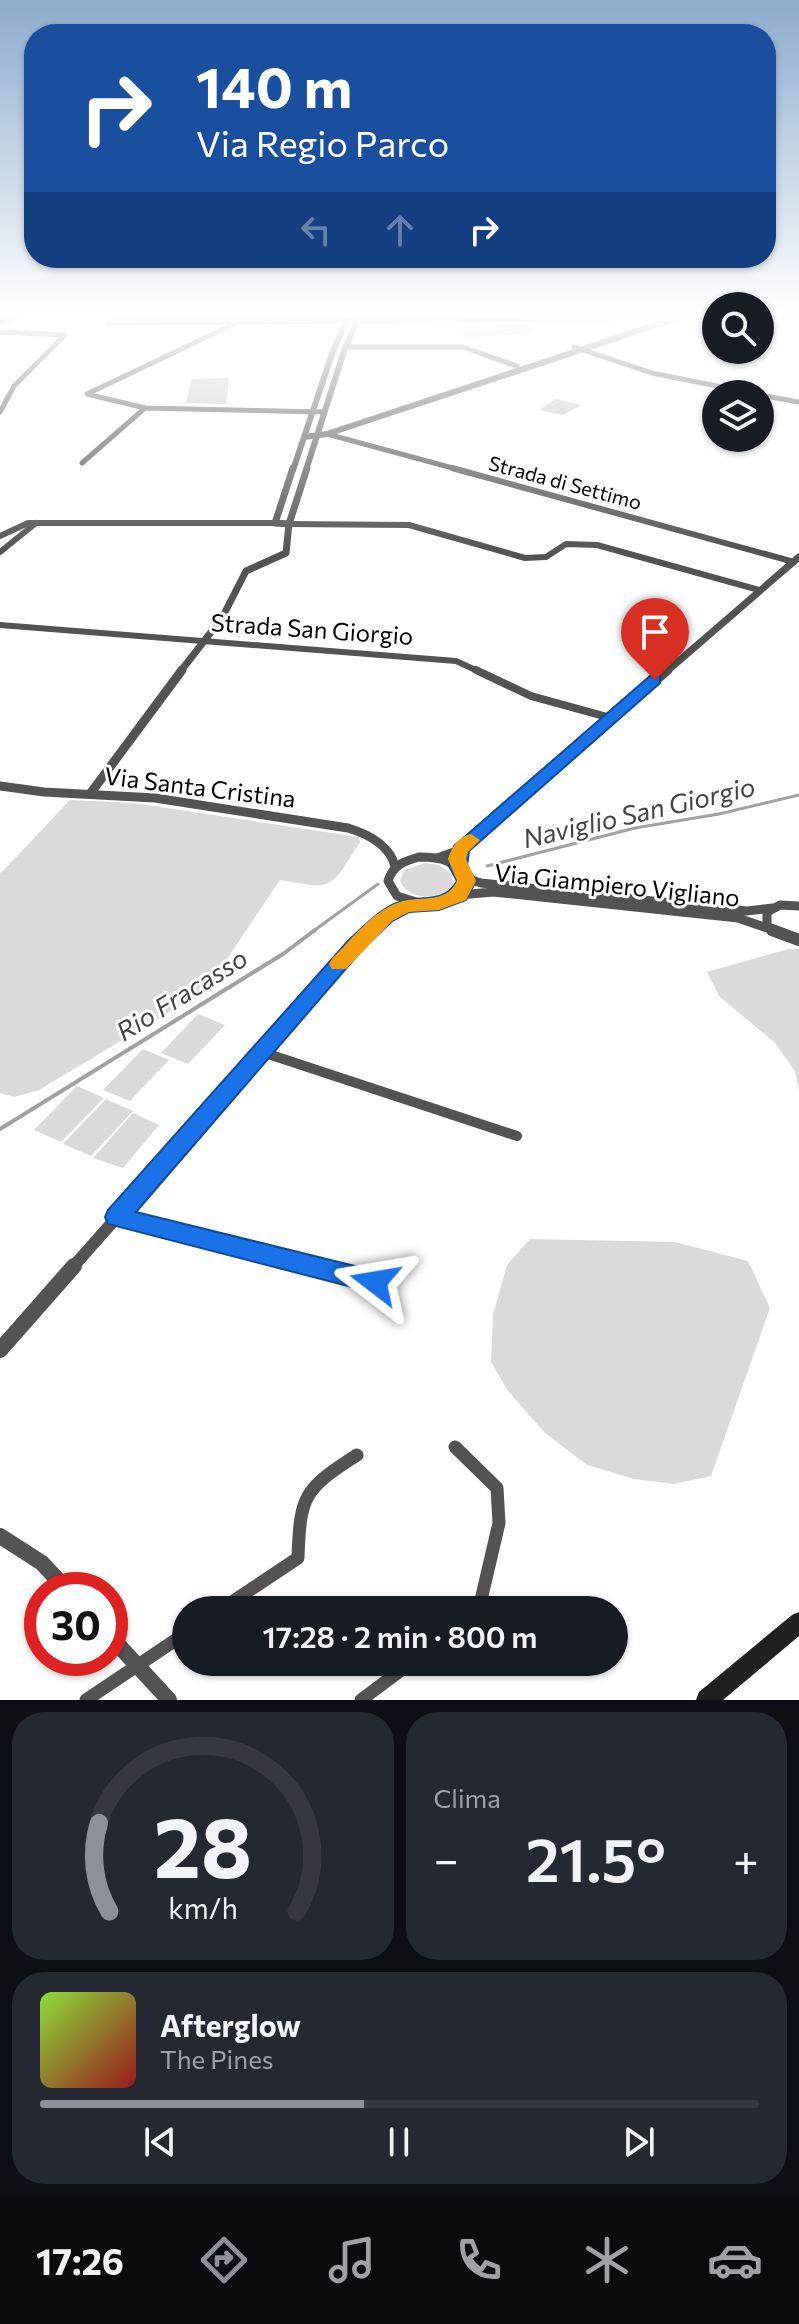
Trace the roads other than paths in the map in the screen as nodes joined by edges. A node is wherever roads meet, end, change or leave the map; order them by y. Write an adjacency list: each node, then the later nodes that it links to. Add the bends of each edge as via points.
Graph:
1 (11, 392): 11 (street)
2 (90, 392): 9 (street)
3 (319, 392): 10 (street)
4 (331, 392): 12 (street)
5 (444, 392): 13 (street)
6 (445, 392): 14 (street)
7 (774, 397): 8 (street)
8 (799, 402)
9 (145, 408): 10 (street); 18 (street)
10 (313, 411): 12 (street); 17 (street)
11 (0, 412)
12 (325, 412): 15 (street)
13 (374, 413): 14 (street); 15 (street)
14 (383, 415): 16 (street)
15 (318, 433): 16 (street); 17 (street); 20 (street)
16 (327, 434): 27 (street, Strada di Settimo)
17 (305, 435): 19 (street)
18 (82, 463)
19 (285, 493): 20 (street); 22 (street)
20 (298, 493): 23 (street)
21 (36, 522): 22 (street); 24 (street); 25 (street)
22 (275, 523): 23 (street)
23 (289, 524): 28 (street, via 409,525 525,558 546,557 566,544 597,545); 30 (street, via 285,555 247,570)
24 (1, 535): 25 (street)
25 (17, 538): 26 (street)
26 (0, 552)
27 (797, 560): 28 (street, Strada di Settimo)
28 (759, 590): 31 (street, Strada di Settimo)
29 (0, 625): 30 (street, Strada San Giorgio)
30 (203, 642): 31 (street, Strada San Giorgio, via 456,661 531,696); 33 (street)
31 (611, 718): 34 (street, Strada di Settimo)
32 (0, 786): 33 (street, Via Santa Cristina)
33 (90, 794): 35 (street, Via Santa Cristina, via 155,798 348,828)
34 (460, 850): 37 (street); 39 (street)
35 (389, 851): 36 (street, Via Santa Cristina); 38 (street)
36 (419, 857): 37 (street); 38 (street)
37 (437, 858): 39 (street)
38 (395, 866): 42 (street, via 388,881)
39 (458, 866): 40 (street)
40 (465, 878): 41 (street); 45 (street, Via Giampiero Vigliano, via 747,911)
41 (459, 895): 43 (street, via 439,904); 47 (street, Via Giampiero Vigliano, via 484,891 738,918)
42 (397, 896): 43 (street); 46 (street)
43 (414, 904): 46 (street)
44 (799, 906): 45 (street, Via Giampiero Vigliano)
45 (772, 908): 47 (street, via 765,917)
46 (386, 917): 49 (street)
47 (770, 929): 48 (street, Via Giampiero Vigliano)
48 (799, 940)
49 (262, 1052): 50 (street); 51 (street)
50 (517, 1136)
51 (117, 1217): 52 (street); 53 (street)
52 (375, 1282)
53 (0, 1350)
54 (455, 1447): 59 (street, via 497,1488 499,1523)
55 (357, 1455): 58 (street, via 314,1483 302,1499 298,1558)
56 (0, 1536): 57 (street)
57 (50, 1572)
58 (241, 1596)
59 (482, 1596)
60 (799, 1622): 68 (main road)
61 (172, 1642): 63 (street)
62 (128, 1656): 63 (street)
63 (137, 1666): 65 (street); 66 (street)
64 (393, 1676): 67 (street)
65 (86, 1700)
66 (169, 1700)
67 (361, 1700)
68 (707, 1700)

